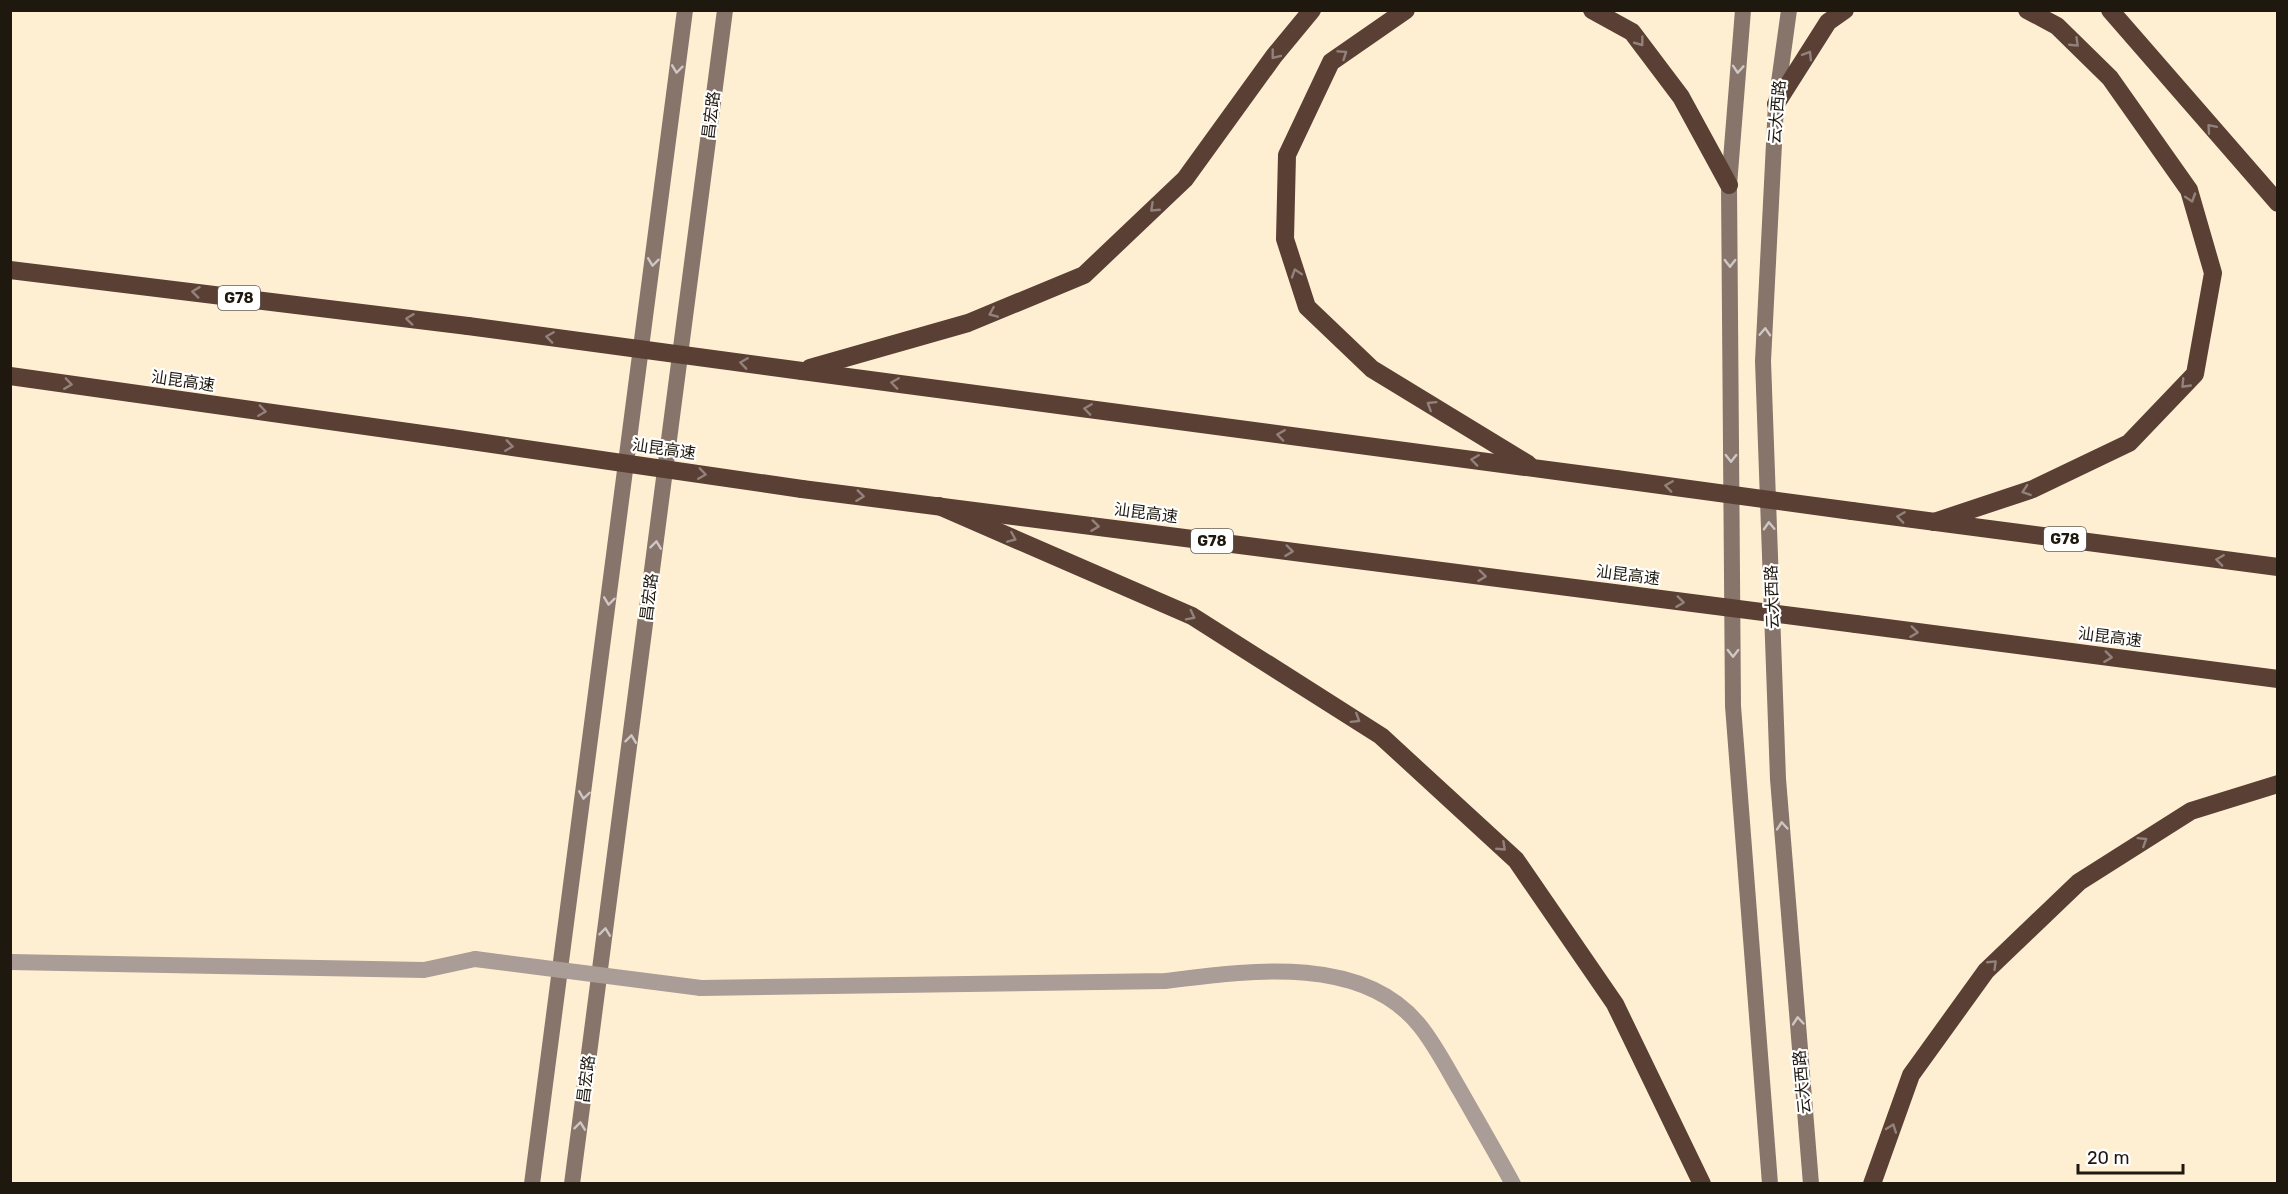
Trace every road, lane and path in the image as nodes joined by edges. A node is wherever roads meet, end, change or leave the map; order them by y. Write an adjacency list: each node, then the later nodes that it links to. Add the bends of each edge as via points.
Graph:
1 (685, 10): 24 (main road, one-way to 24)
2 (725, 10): 25 (main road, 昌宏路, one-way to 2)
3 (1312, 10): 15 (highway, one-way to 15, via 1185,179 1084,274 968,323)
4 (1406, 10): 17 (highway, one-way to 4, via 1372,369 1307,308 1285,239 1287,154 1331,62)
5 (1592, 10): 12 (highway, one-way to 12, via 1632,32 1681,97)
6 (1743, 10): 12 (main road, one-way to 12)
7 (1789, 10): 11 (main road, 云大西路)
8 (1845, 10): 11 (highway, one-way to 8, via 1828,22)
9 (2027, 10): 19 (highway, one-way to 19, via 2057,26 2110,78 2189,190 2213,273 2195,374 2129,442 2033,489)
10 (2110, 10): 13 (highway, one-way to 10)
11 (1776, 104): 29 (main road, 云大西路, one-way to 11, via 1778,779 1763,361)
12 (1729, 185): 28 (main road, one-way to 28, via 1733,706)
13 (2277, 203)
14 (10, 270): 15 (highway, G78, one-way to 14, bridge)
15 (802, 371): 17 (highway, G78, one-way to 15)
16 (10, 376): 18 (highway, 汕昆高速 / G78, one-way to 18, bridge)
17 (1535, 468): 19 (highway, G78, one-way to 17, bridge)
18 (939, 506): 21 (highway, 汕昆高速 / G78, one-way to 21, bridge); 27 (highway, one-way to 27, via 1192,616 1381,736 1516,860 1615,1005)
19 (1934, 522): 20 (highway, G78, one-way to 19)
20 (2277, 567)
21 (2277, 679)
22 (2277, 783): 30 (highway, one-way to 22, via 1911,1075 1986,971 2079,882 2191,812)
23 (10, 962): 26 (street, bridge, via 424,970 475,959 701,988 1165,981 1230,973 1321,973 1359,982 1391,1000 1419,1024)
24 (532, 1184)
25 (572, 1184)
26 (1513, 1184)
27 (1702, 1184)
28 (1770, 1184)
29 (1811, 1184)
30 (1872, 1184)

